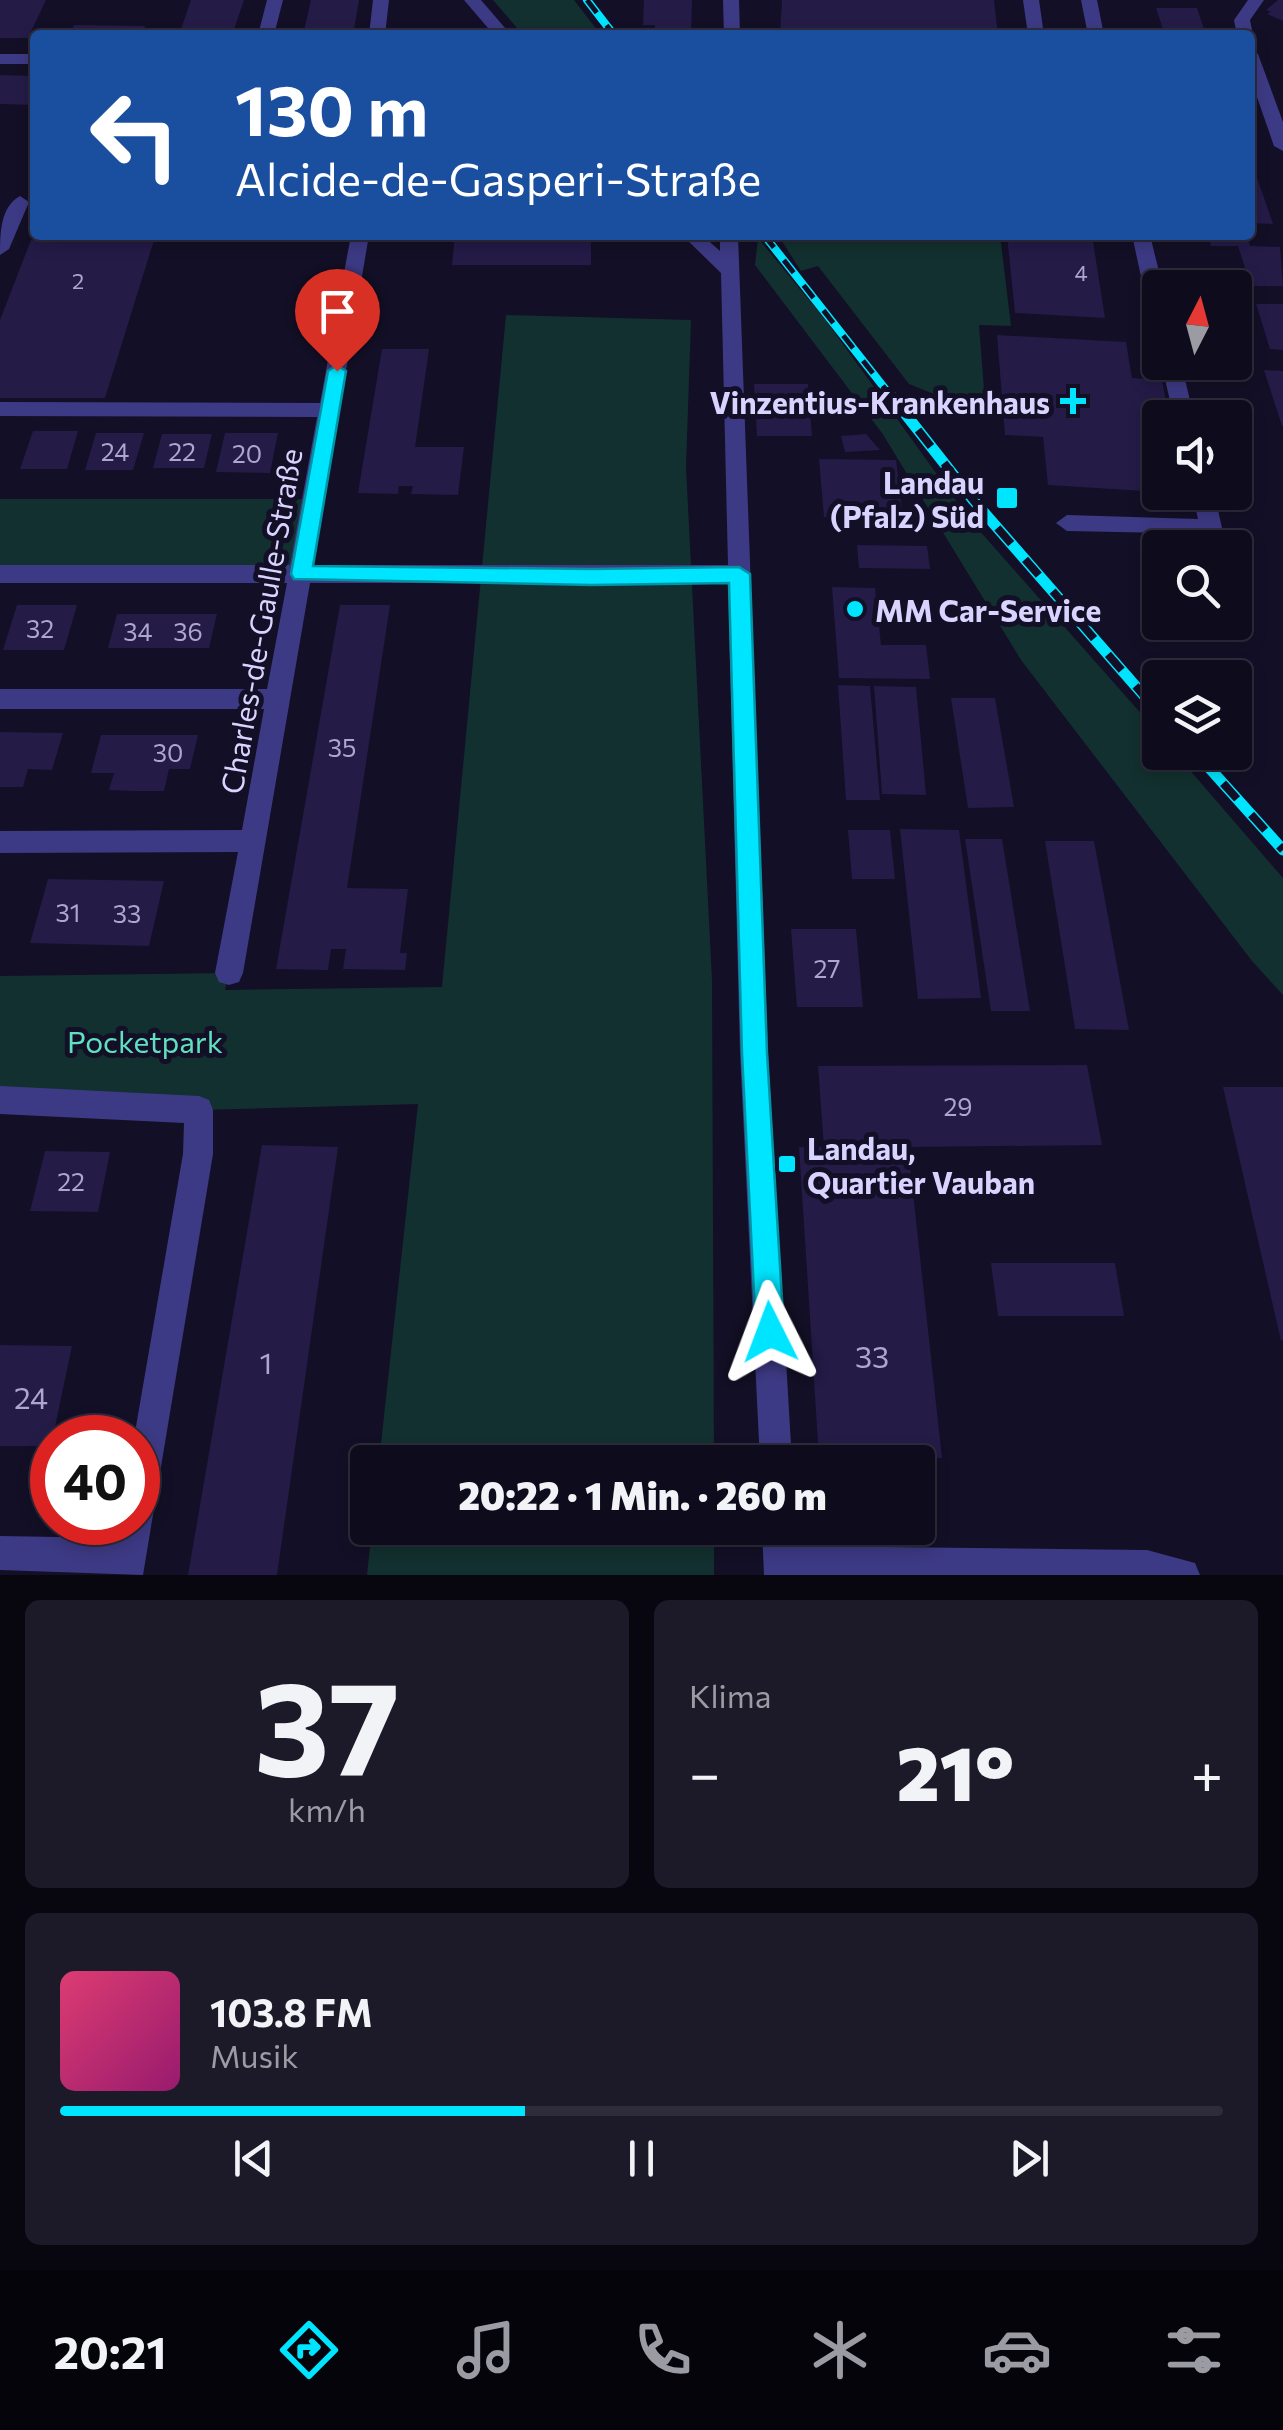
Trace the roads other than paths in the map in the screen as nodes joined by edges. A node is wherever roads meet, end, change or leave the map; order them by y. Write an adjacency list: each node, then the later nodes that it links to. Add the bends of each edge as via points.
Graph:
1 (276, 0): 8 (street)
2 (381, 0): 9 (street)
3 (472, 0): 10 (street)
4 (731, 0): 11 (street)
5 (1030, 0): 12 (street)
6 (1089, 0): 13 (street)
7 (1256, 0): 14 (street, via 1242,20)
8 (267, 30)
9 (378, 30)
10 (499, 30)
11 (732, 30)
12 (1035, 30)
13 (1095, 30)
14 (1244, 30)
15 (0, 59): 16 (street)
16 (30, 59)
17 (1255, 68): 18 (street)
18 (1283, 146)
19 (18, 202): 24 (street)
20 (359, 240): 28 (street, Charles-de-Gaulle-Straße)
21 (696, 240): 26 (street)
22 (730, 240): 26 (street)
23 (1142, 240): 25 (street)
24 (0, 249)
25 (1149, 270)
26 (730, 271): 33 (street)
27 (0, 409): 28 (street)
28 (331, 410): 32 (street, Charles-de-Gaulle-Straße)
29 (1206, 510): 30 (street, via 1211,528)
30 (1067, 523)
31 (0, 574): 32 (street)
32 (302, 574): 33 (street); 35 (street, Charles-de-Gaulle-Straße)
33 (739, 574): 41 (street)
34 (0, 699): 35 (street)
35 (279, 699): 36 (street, Charles-de-Gaulle-Straße)
36 (253, 841): 37 (street, Charles-de-Gaulle-Straße); 38 (street, Charles-de-Gaulle-Straße)
37 (0, 842)
38 (229, 974)
39 (0, 1100): 40 (street, via 199,1110 198,1154)
40 (154, 1415)
41 (775, 1445)
42 (130, 1551): 43 (street)
43 (0, 1554)
44 (781, 1569): 45 (street, via 1147,1567)
45 (1183, 1575)

